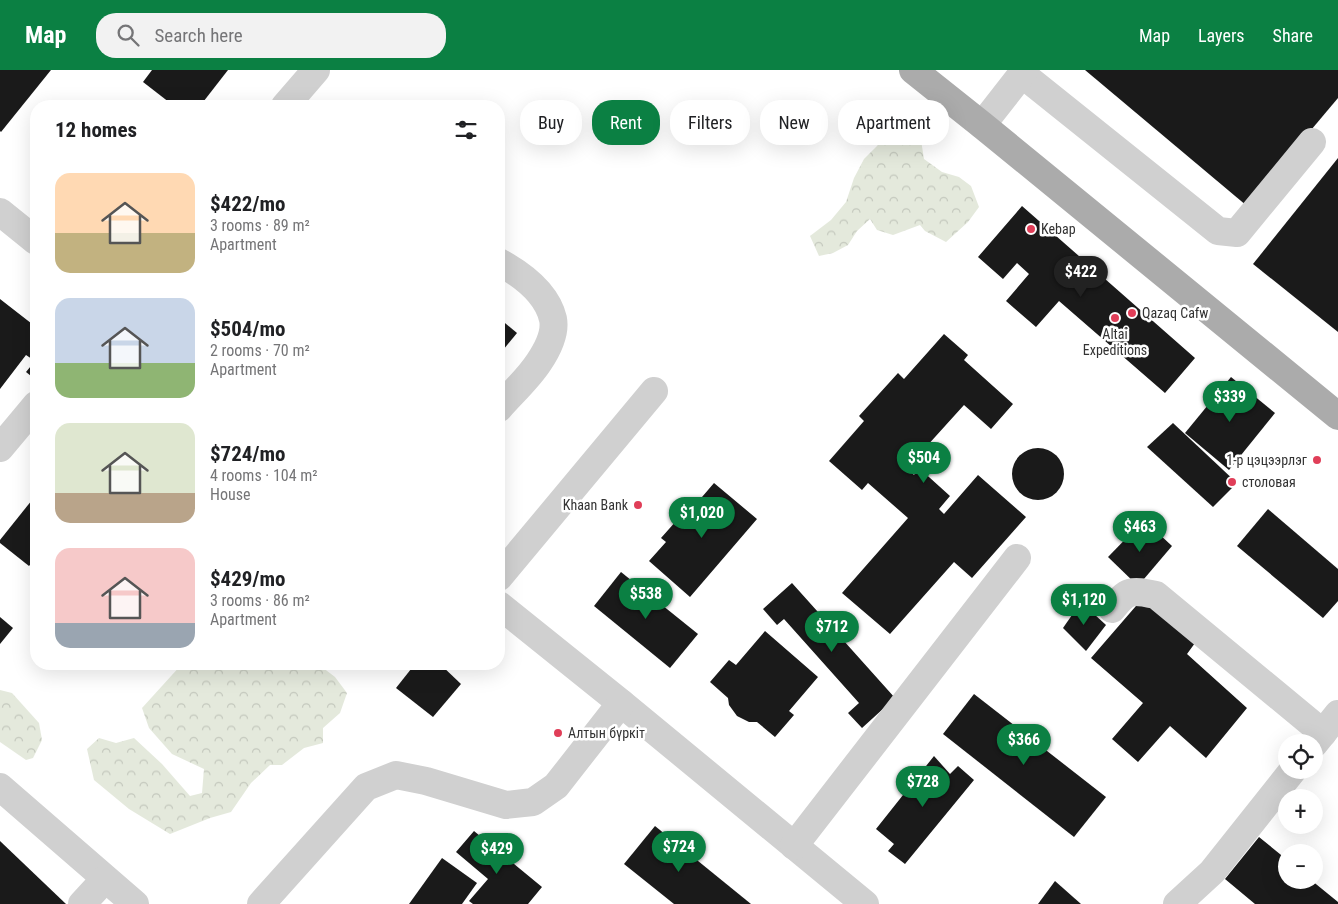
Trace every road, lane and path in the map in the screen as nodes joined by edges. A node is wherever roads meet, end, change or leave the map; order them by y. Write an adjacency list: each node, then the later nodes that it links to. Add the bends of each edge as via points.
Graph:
1 (316, 70): 4 (street)
2 (912, 70): 5 (main road)
3 (1023, 72): 5 (street); 6 (street, via 1218,231 1237,233)
4 (291, 100)
5 (982, 125): 13 (main road)
6 (1312, 142)
7 (0, 212): 8 (street)
8 (30, 236)
9 (505, 265): 11 (street, via 532,286 546,302 553,320 552,334 540,362)
10 (654, 391): 16 (street)
11 (505, 401)
12 (30, 412): 14 (street)
13 (1338, 416)
14 (0, 448)
15 (1017, 558): 23 (street)
16 (505, 570)
17 (1112, 609): 20 (street, via 1122,596 1136,591 1156,594)
18 (505, 610): 19 (street)
19 (621, 703): 23 (street); 27 (street, via 556,786 533,802 506,805 396,775 366,787)
20 (1325, 730)
21 (1286, 779): 29 (street, via 1212,872)
22 (0, 787): 24 (street)
23 (794, 846): 28 (street)
24 (105, 879): 25 (street); 26 (street)
25 (82, 904)
26 (135, 904)
27 (261, 904)
28 (865, 904)
29 (1177, 904)

